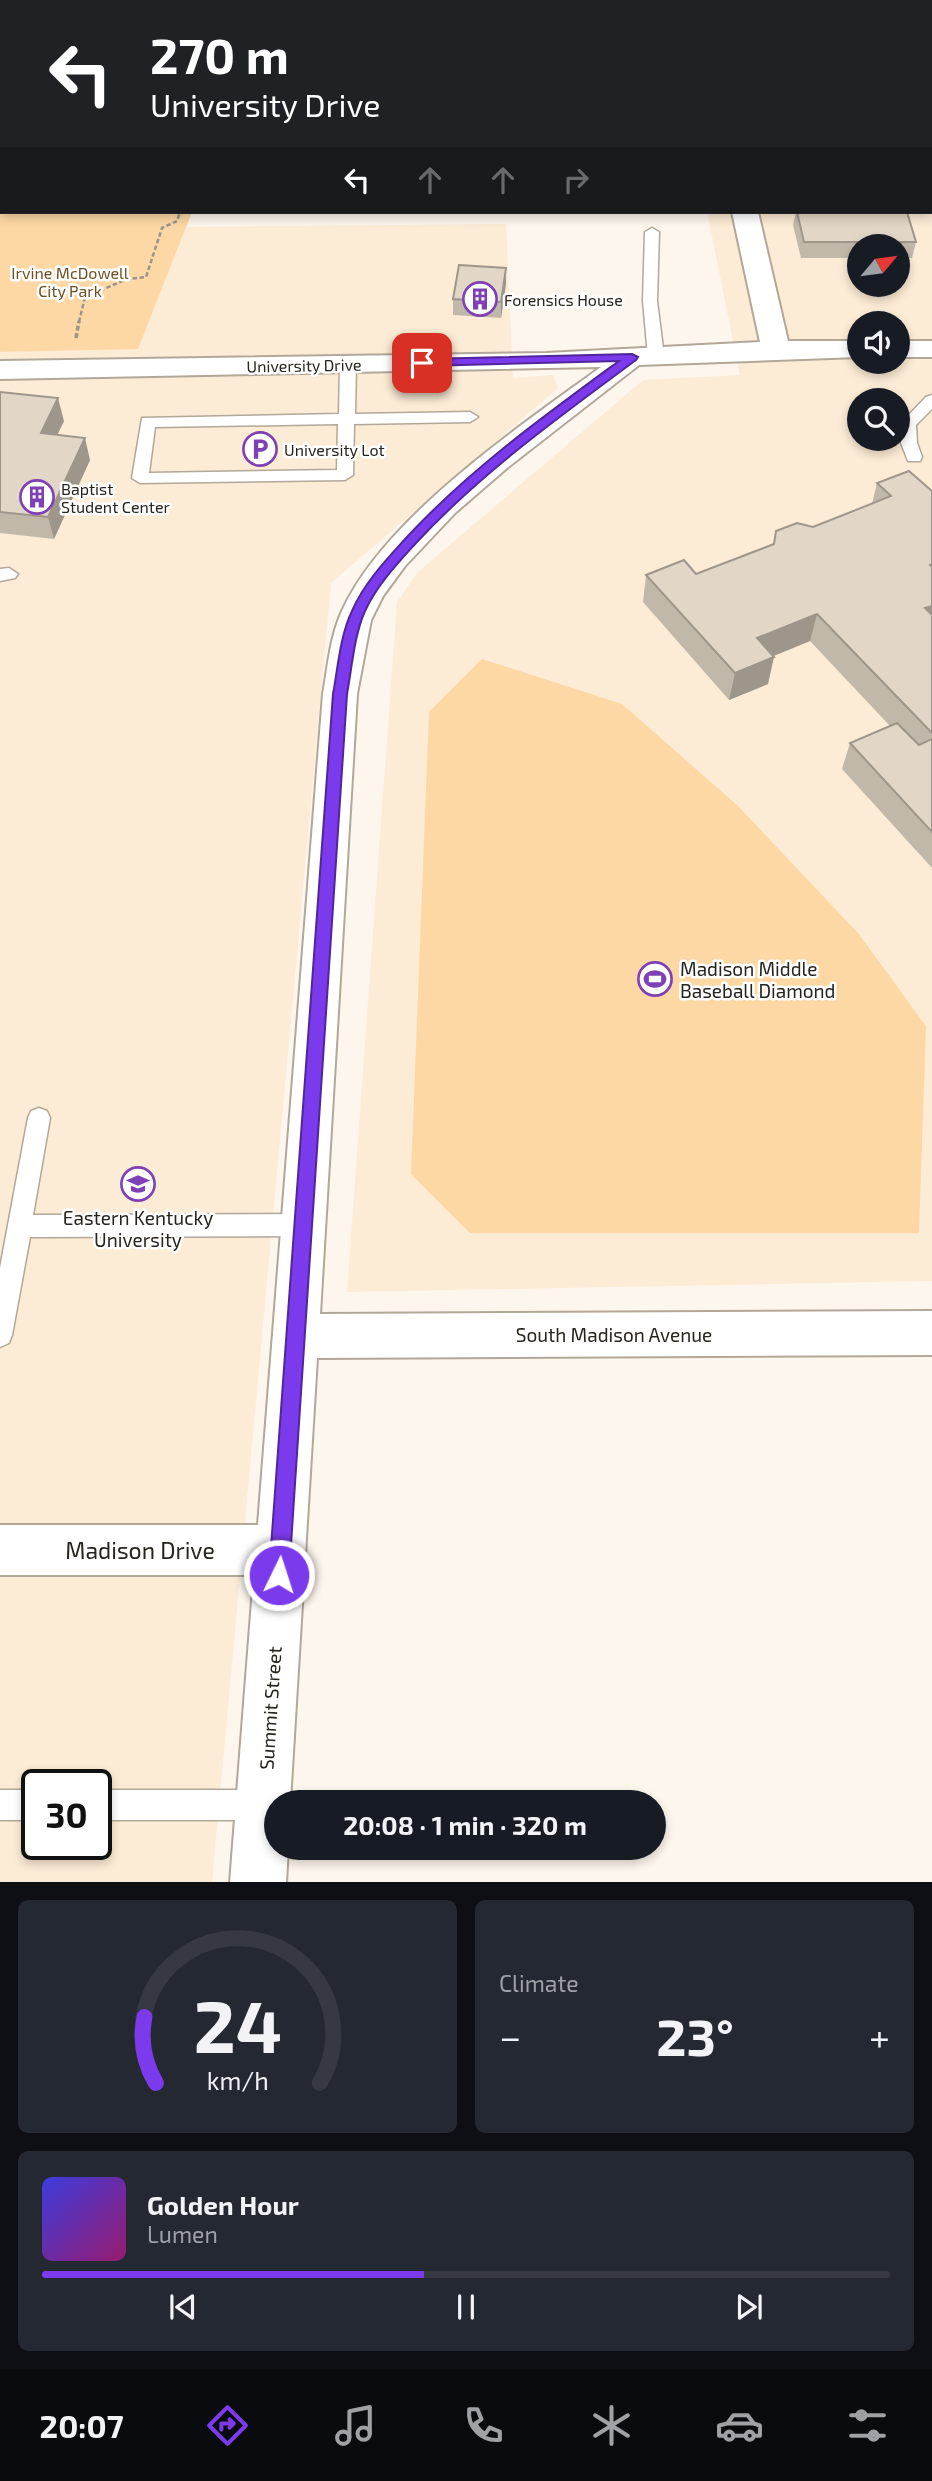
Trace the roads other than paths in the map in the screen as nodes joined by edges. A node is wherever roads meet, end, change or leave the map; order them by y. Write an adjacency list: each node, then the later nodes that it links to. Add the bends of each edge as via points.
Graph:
1 (745, 214): 6 (street)
2 (652, 232): 7 (lane)
3 (847, 349): 6 (street, University Drive)
4 (910, 349): 5 (street)
5 (932, 349)
6 (776, 350): 7 (street, University Drive)
7 (644, 357): 8 (street, University Drive); 16 (street, Summit Street, via 548,418 450,499 382,573 359,609 340,694)
8 (348, 364): 9 (street, University Drive); 12 (lane)
9 (0, 370)
10 (932, 400): 13 (lane, via 908,424)
11 (470, 417): 12 (lane)
12 (347, 419): 12 (lane, via 345,475 140,478 148,422)
13 (915, 457)
14 (39, 1118): 15 (lane)
15 (19, 1226): 16 (lane); 18 (lane)
16 (304, 1226): 19 (street, Summit Street)
17 (932, 1333): 19 (street, South Madison Avenue)
18 (0, 1335)
19 (296, 1336): 21 (street, Summit Street)
20 (0, 1550): 21 (street, Madison Drive)
21 (281, 1550): 25 (street, Summit Street)
22 (0, 1805): 23 (lane)
23 (21, 1805)
24 (112, 1805): 25 (lane)
25 (263, 1805): 26 (street, Summit Street)
26 (258, 1882)

